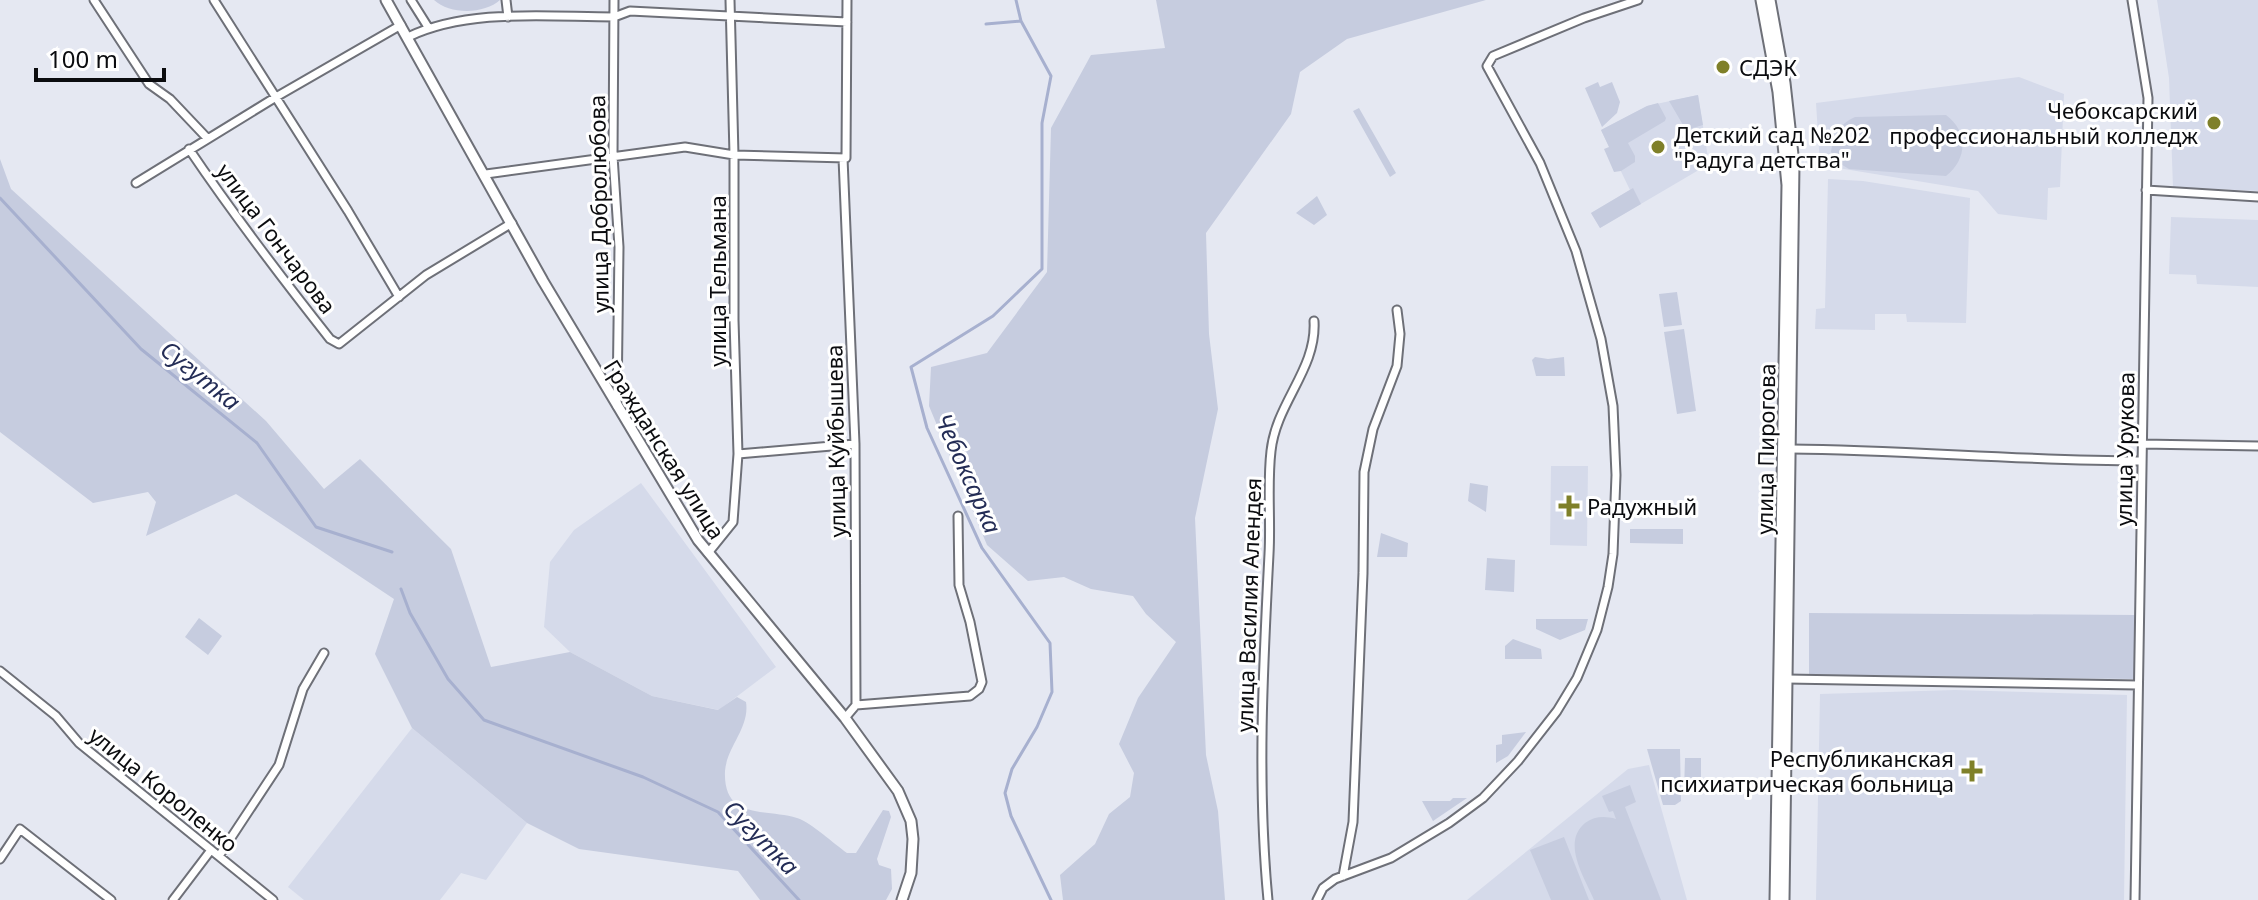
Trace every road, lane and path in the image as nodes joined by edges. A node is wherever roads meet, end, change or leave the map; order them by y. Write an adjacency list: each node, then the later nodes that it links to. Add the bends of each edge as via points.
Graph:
1 (94, 0): 21 (street, улица Гончарова, via 149,84)
2 (214, 0): 20 (street)
3 (386, 0): 17 (main road, Гражданская улица)
4 (411, 0): 18 (street)
5 (506, 0): 13 (street)
6 (614, 0): 14 (street, улица Добролюбова)
7 (730, 0): 15 (street, улица Тельмана)
8 (847, 0): 16 (street, улица Куйбышева)
9 (1638, 0): 53 (street, via 1495,55 1487,66 1540,163 1565,223 1603,348 1613,416 1616,506 1611,568 1597,630 1557,711 1483,798 1411,847)
10 (1761, 0): 22 (main road, улица Пирогова)
11 (1770, 0): 22 (main road, улица Пирогова, via 1782,58)
12 (2132, 0): 29 (street, улица Урукова, via 2146,79)
13 (508, 17): 14 (street); 18 (street)
14 (614, 17): 15 (street, via 630,11); 25 (street, улица Добролюбова)
15 (730, 17): 16 (street); 24 (street, улица Тельмана)
16 (847, 22): 26 (street, улица Куйбышева)
17 (401, 25): 19 (main road, Гражданская улица); 20 (street)
18 (428, 27): 19 (street)
19 (408, 37): 27 (main road, Гражданская улица)
20 (276, 97): 21 (street); 32 (street)
21 (207, 138): 23 (street)
22 (1789, 140): 39 (main road, улица Пирогова)
23 (189, 149): 28 (street); 32 (street, улица Гончарова, via 330,339 339,344)
24 (734, 155): 25 (street, via 685,147); 26 (street); 40 (street, улица Тельмана)
25 (613, 156): 27 (street); 35 (street, улица Добролюбова, via 619,247)
26 (844, 158): 36 (street, улица Куйбышева)
27 (486, 174): 31 (main road, Гражданская улица)
28 (136, 183)
29 (2146, 190): 30 (street); 37 (street, улица Урукова)
30 (2258, 197)
31 (512, 223): 32 (street); 35 (main road, Гражданская улица)
32 (399, 297)
33 (1397, 310): 53 (street, via 1397,366 1373,429 1364,472 1353,822)
34 (1314, 321): 58 (street, улица Василия Алендея, via 1313,350 1278,420 1270,454 1262,819)
35 (617, 408): 43 (main road, Гражданская улица)
36 (855, 444): 40 (street); 48 (street, улица Куйбышева)
37 (2142, 444): 38 (street); 41 (street, улица Урукова)
38 (2258, 446)
39 (1787, 449): 41 (street); 46 (main road, улица Пирогова)
40 (738, 454): 43 (street, улица Тельмана, via 733,522)
41 (2142, 461): 47 (street, улица Урукова)
42 (958, 516): 48 (street, via 959,585 982,682 979,689 970,696)
43 (708, 553): 49 (main road, Гражданская улица)
44 (324, 653): 51 (street, via 303,689 279,765)
45 (0, 671): 50 (street, улица Короленко)
46 (1783, 679): 47 (street); 60 (main road, улица Пирогова); 61 (main road, улица Пирогова)
47 (2138, 685): 62 (street, улица Урукова)
48 (856, 705): 49 (street)
49 (845, 718): 57 (main road, Гражданская улица, via 889,776 911,821 913,857)
50 (211, 850): 51 (street, улица Короленко); 55 (street)
51 (219, 856): 56 (street, улица Короленко)
52 (0, 859): 54 (street, via 20,829)
53 (1343, 876): 59 (street, via 1329,883)
54 (111, 900)
55 (173, 900)
56 (273, 900)
57 (902, 900)
58 (1268, 900)
59 (1317, 900)
60 (1775, 900)
61 (1784, 900)
62 (2135, 900)

